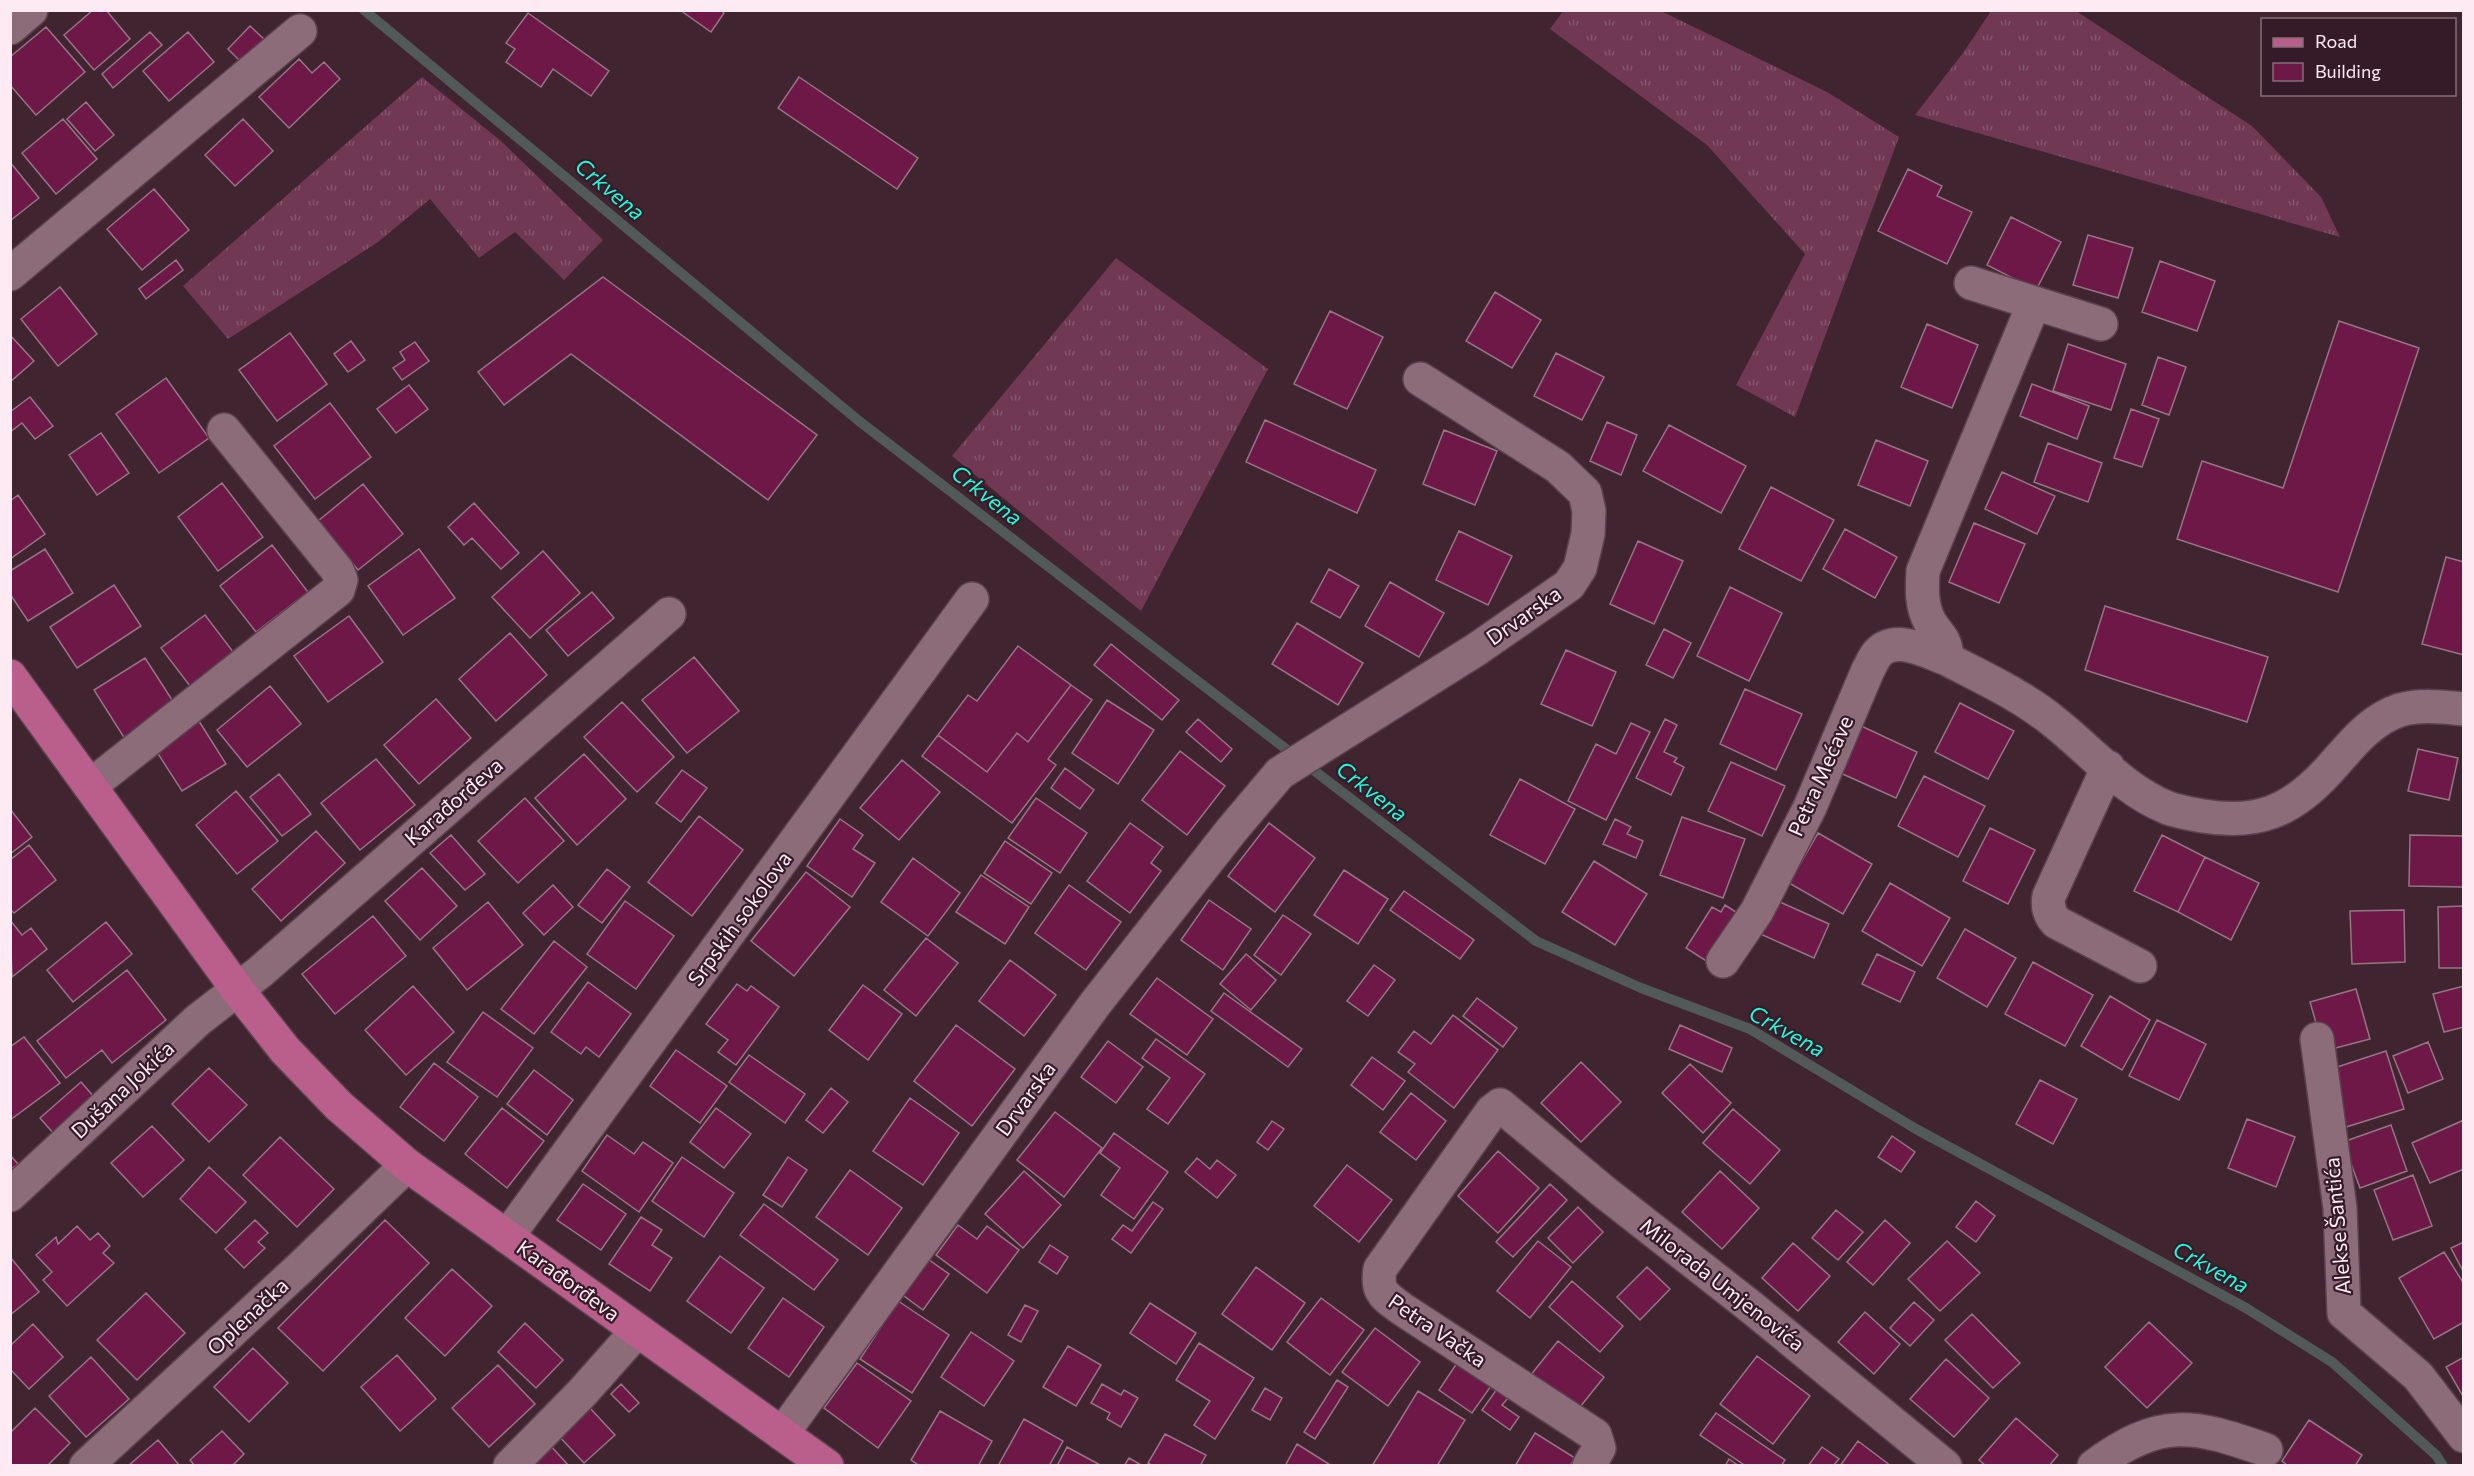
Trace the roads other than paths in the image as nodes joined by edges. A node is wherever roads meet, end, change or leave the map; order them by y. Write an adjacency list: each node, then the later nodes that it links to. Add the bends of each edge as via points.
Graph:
1 (31, 10): 2 (street)
2 (10, 28)
3 (300, 31): 4 (street)
4 (10, 274)
5 (1971, 283): 6 (street)
6 (2034, 303): 7 (street); 12 (street, via 1923,570 1924,606 1946,645)
7 (2101, 324)
8 (1420, 379): 26 (street, Drvarska, via 1573,480 1585,493 1589,511 1580,568 1569,585 1477,649 1280,773 1095,1004)
9 (224, 430): 16 (street, via 337,570 340,585)
10 (972, 599): 24 (street, Srpskih sokolova)
11 (669, 614): 19 (street, Karađorđeva)
12 (1947, 659): 15 (street, Petra Mećave, via 2018,696); 17 (street, Petra Mećave, via 1907,645 1896,644 1878,652 1810,807 1757,911)
13 (10, 676): 16 (main road, Karađorđeva)
14 (2463, 709): 15 (street, Petra Mećave, via 2416,707 2383,718 2369,726 2312,788 2283,809 2248,819 2221,819 2169,809 2142,796)
15 (2108, 767): 18 (street, via 2048,903 2056,922)
16 (90, 786): 19 (main road, Karađorđeva)
17 (1723, 961)
18 (2140, 966)
19 (237, 989): 22 (main road, Karađorđeva, via 285,1050 339,1106); 23 (street, Dušana Jokića, via 198,1020)
20 (2317, 1039): 27 (street, Alekse Šantića, via 2340,1208 2344,1313 2418,1376)
21 (1500, 1105): 32 (street, Petra Vačka, via 1380,1269 1378,1282 1382,1293 1402,1309 1595,1435 1599,1448); 33 (street, Milorada Umjenovića)
22 (406, 1165): 24 (main road, Karađorđeva); 29 (street, Oplenačka)
23 (10, 1195)
24 (507, 1237): 25 (main road, Karađorđeva)
25 (637, 1331): 26 (main road, Karađorđeva); 30 (street, Karađorđeva)
26 (782, 1434): 31 (main road, Karađorđeva)
27 (2463, 1436)
28 (2266, 1450): 34 (street, via 2216,1432 2173,1430 2125,1445)
29 (86, 1466)
30 (510, 1466)
31 (827, 1466)
32 (1589, 1466)
33 (1945, 1466)
34 (2094, 1466)

